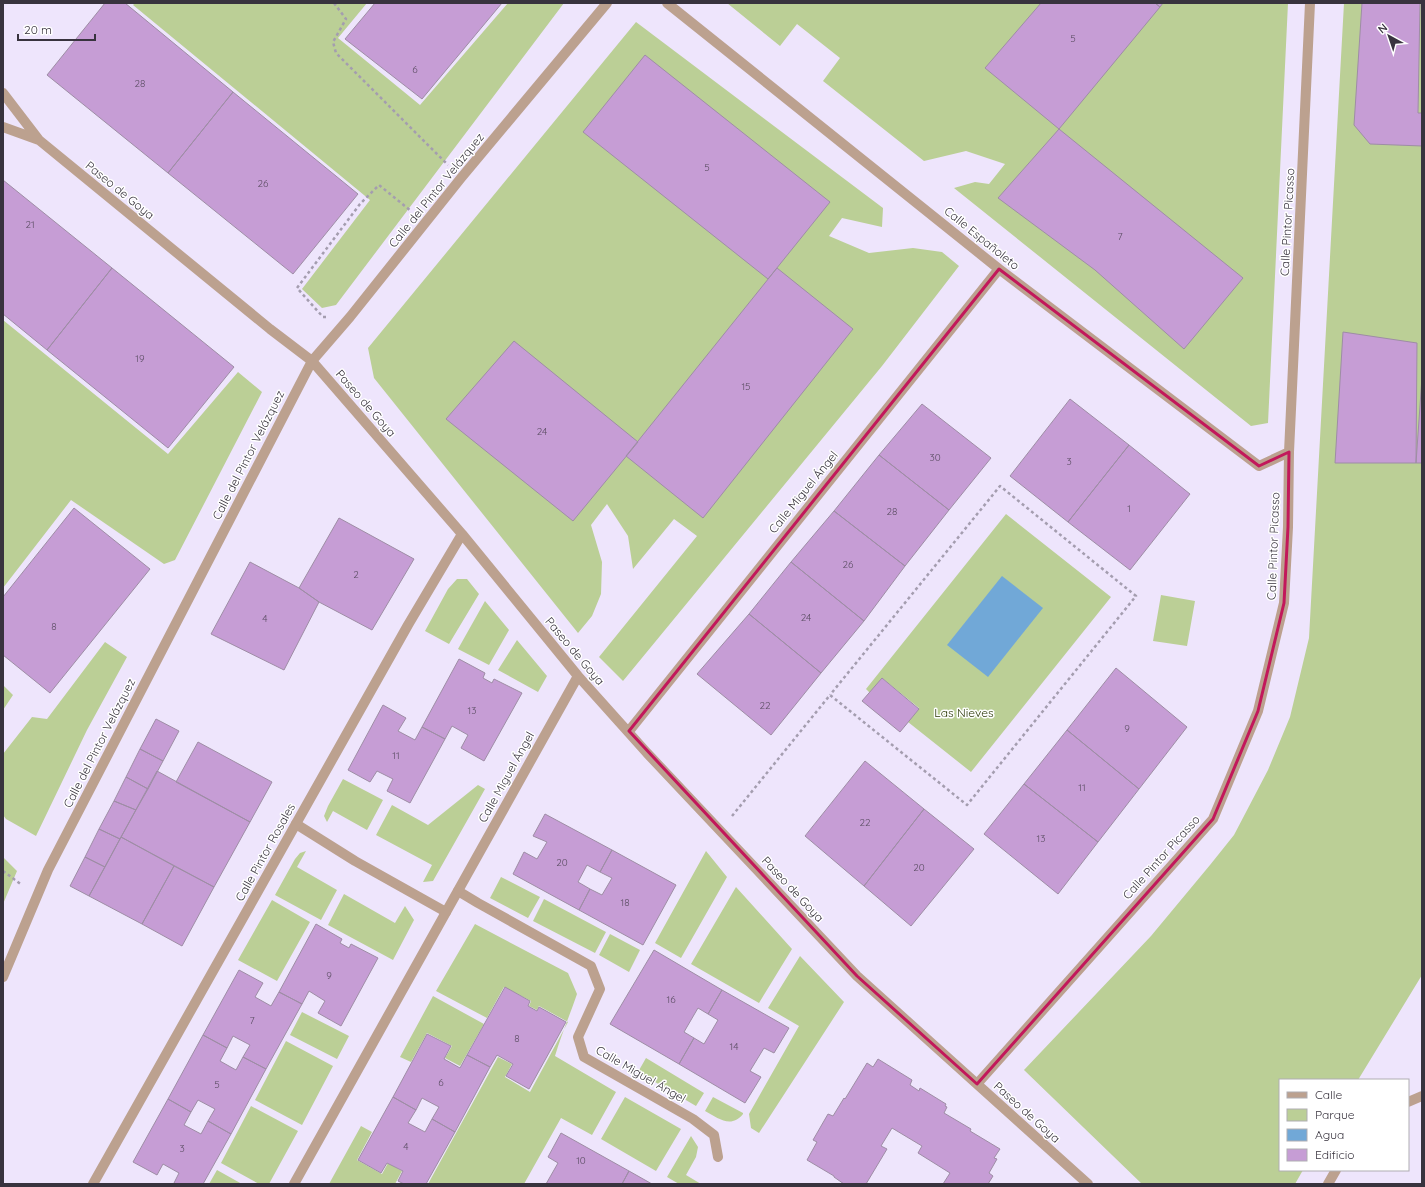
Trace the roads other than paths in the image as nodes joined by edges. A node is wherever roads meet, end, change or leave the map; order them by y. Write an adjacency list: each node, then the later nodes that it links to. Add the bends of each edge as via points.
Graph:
1 (607, 3): 8 (street, Calle del Pintor Velázquez)
2 (667, 3): 7 (street, Calle Españoleto)
3 (1310, 3): 9 (street, Calle Pintor Picasso)
4 (3, 93): 6 (street, Paseo de Goya)
5 (3, 127): 6 (street, Paseo de Goya)
6 (39, 140): 8 (street, Paseo de Goya)
7 (999, 269): 9 (street, Calle Españoleto, via 1259,466); 12 (street, Calle Miguel Ángel)
8 (312, 361): 10 (street, Paseo de Goya); 16 (street, Calle del Pintor Velázquez, via 48,870)
9 (1289, 452): 17 (street, Calle Pintor Picasso, via 1284,603 1258,711 1213,819)
10 (462, 534): 11 (street, Paseo de Goya); 13 (street, Calle Pintor Rosales)
11 (578, 676): 12 (street, Paseo de Goya); 14 (street, Calle Miguel Ángel)
12 (629, 731): 17 (street, Paseo de Goya, via 857,976)
13 (296, 824): 15 (street, via 355,862); 22 (street, Calle Pintor Rosales)
14 (458, 890): 15 (street, Calle Miguel Ángel); 20 (street, Calle Miguel Ángel, via 591,966 600,989 578,1037 584,1057 693,1119 714,1135)
15 (446, 912): 23 (street, Calle Miguel Ángel)
16 (3, 977)
17 (977, 1084): 24 (street, Paseo de Goya)
18 (1422, 1096): 19 (street)
19 (1409, 1102)
20 (718, 1157)
21 (1335, 1171): 25 (street)
22 (93, 1184)
23 (294, 1184)
24 (1088, 1184)
25 (1328, 1184)

